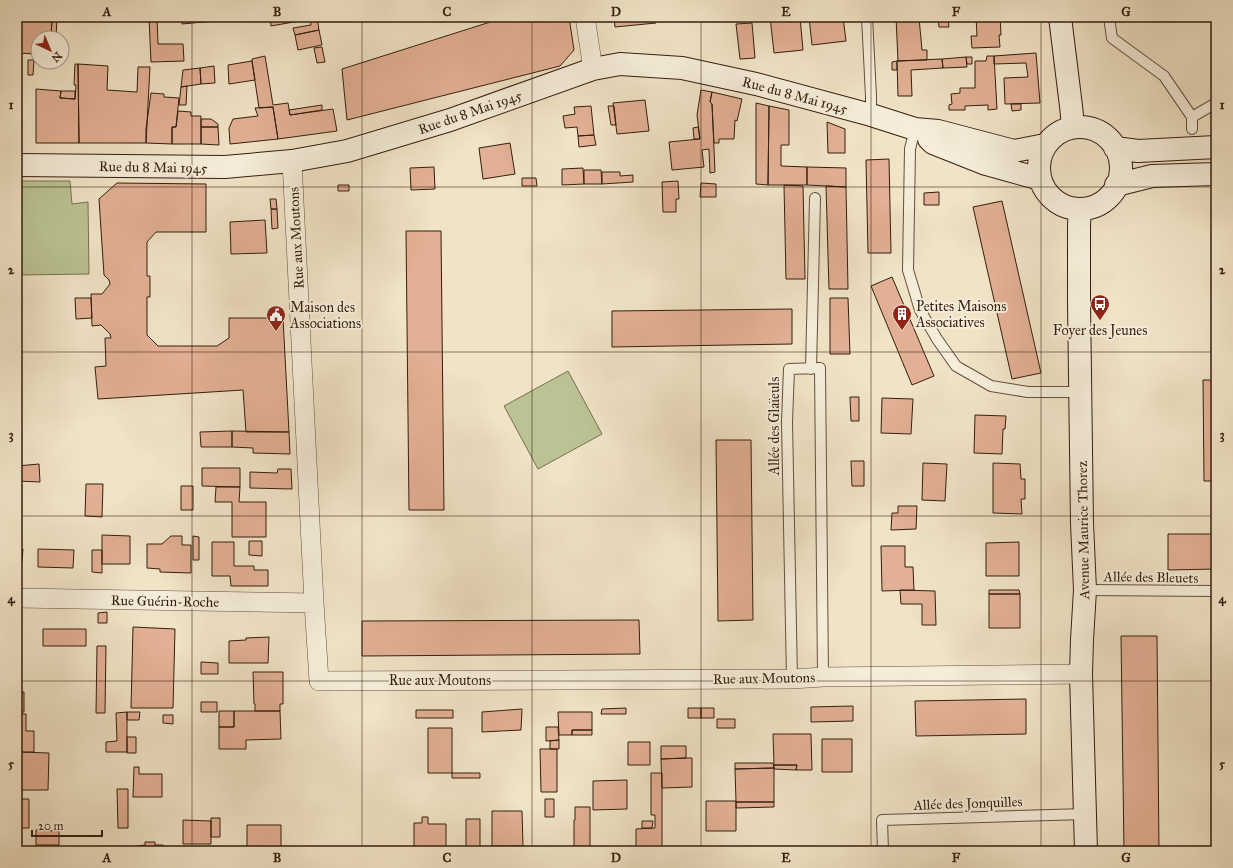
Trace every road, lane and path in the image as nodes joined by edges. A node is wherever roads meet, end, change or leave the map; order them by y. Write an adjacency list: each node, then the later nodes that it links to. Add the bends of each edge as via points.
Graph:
1 (585, 17): 5 (street)
2 (866, 17): 7 (lane)
3 (1060, 17): 9 (street)
4 (1109, 17): 8 (lane, via 1112,38 1164,76)
5 (593, 69): 7 (street, Rue du 8 Mai 1945, via 620,64 682,68 756,84); 15 (street, Rue du 8 Mai 1945, via 450,120 347,150)
6 (1216, 103): 8 (lane)
7 (871, 115): 10 (street, Rue du 8 Mai 1945)
8 (1192, 117): 11 (lane)
9 (1073, 127): 12 (street, via 1059,132); 13 (street, via 1092,128 1104,135)
10 (915, 129): 12 (street, Rue du 8 Mai 1945, via 938,131 1014,151); 18 (street, Rue du 8 Mai 1945, via 934,142 986,164); 23 (lane, via 910,149 908,270 920,310 937,339 956,366 991,386 1028,392)
11 (1192, 129)
12 (1045, 146): 18 (street, via 1039,159)
13 (1115, 148): 14 (street, via 1138,151); 19 (street, via 1120,171)
14 (1216, 148)
15 (292, 161): 16 (street, Rue du 8 Mai 1945, via 225,167); 27 (street, Rue aux Moutons)
16 (17, 165)
17 (1216, 174): 19 (street, via 1152,176)
18 (1040, 179): 21 (street, via 1046,192 1056,202)
19 (1116, 185): 21 (street, via 1101,203)
20 (815, 198): 22 (lane)
21 (1080, 209): 23 (street, Avenue Maurice Thorez)
22 (811, 369): 29 (lane, via 820,368); 30 (lane, Allée des Glaïeuls, via 789,369 787,422)
23 (1080, 392): 24 (street, Avenue Maurice Thorez)
24 (1085, 590): 25 (lane, Allée des Bleuets); 28 (street, Avenue Maurice Thorez)
25 (1216, 591)
26 (17, 598): 27 (street, Rue Guérin-Roche)
27 (314, 603): 30 (street, Rue aux Moutons, via 319,681)
28 (1081, 674): 29 (street, Rue aux Moutons); 31 (street, Avenue Maurice Thorez)
29 (823, 677): 30 (street, Rue aux Moutons)
30 (792, 679)
31 (1086, 814): 32 (lane, Allée des Jonquilles, via 882,820); 33 (street, Avenue Maurice Thorez)
32 (883, 851)
33 (1086, 851)

